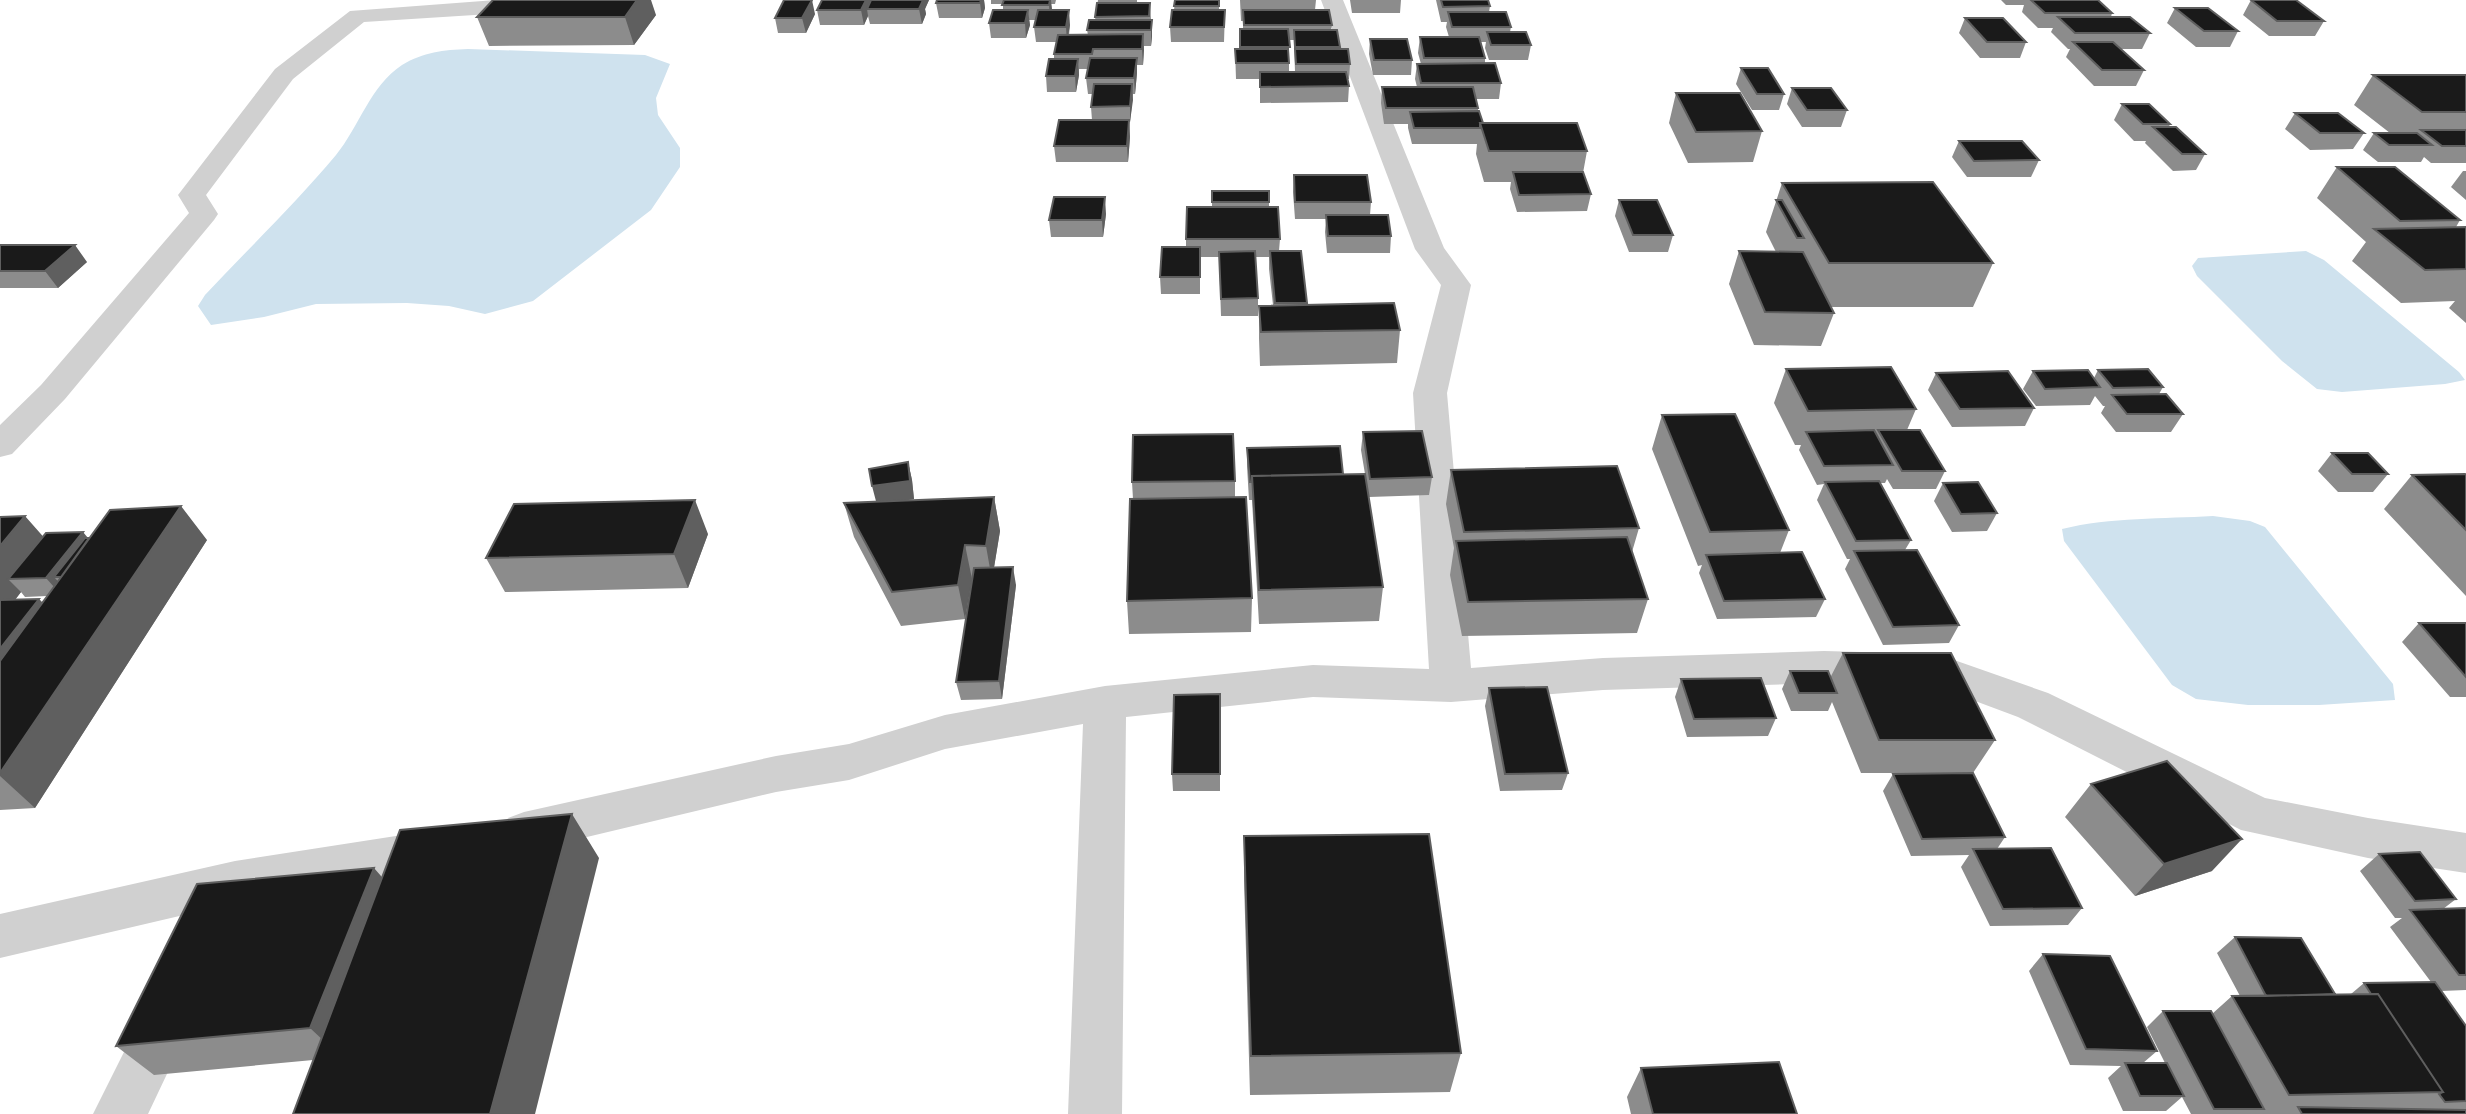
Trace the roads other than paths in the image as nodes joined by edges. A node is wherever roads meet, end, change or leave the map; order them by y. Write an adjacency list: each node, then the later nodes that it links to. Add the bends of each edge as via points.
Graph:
1 (1332, 0): 4 (street, via 1430,248 1457,285 1430,393)
2 (562, 3): 3 (street, via 359,16 284,74 191,195 204,214 53,392)
3 (0, 446)
4 (1451, 686): 5 (street, via 1313,681); 6 (street, via 1544,677 1760,669 1937,670 2032,705 2257,816)
5 (1105, 703): 7 (street, via 945,732 849,762 776,774 494,838); 12 (street)
6 (2466, 853)
7 (235, 882): 8 (street); 9 (street)
8 (211, 931)
9 (0, 936)
10 (187, 980): 11 (street)
11 (120, 1114)
12 (1095, 1114)

